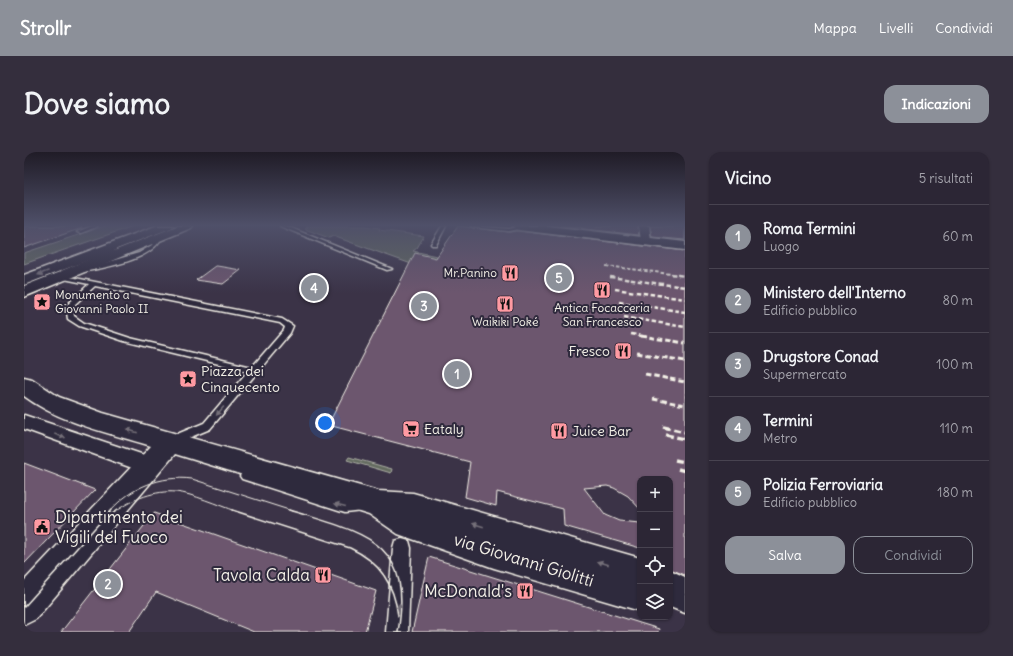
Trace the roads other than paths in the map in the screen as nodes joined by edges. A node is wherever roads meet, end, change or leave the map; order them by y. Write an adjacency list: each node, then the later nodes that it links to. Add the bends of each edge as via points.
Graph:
1 (107, 248): 7 (main road, one-way to 7)
2 (114, 248): 6 (lane, via 64,271)
3 (131, 248): 6 (main road)
4 (339, 248): 5 (lane)
5 (389, 268)
6 (61, 277): 8 (lane); 9 (main road)
7 (24, 280)
8 (93, 284): 10 (lane, via 69,306 71,317 83,326); 10 (lane, via 287,323 287,332)
9 (24, 292)
10 (254, 370): 13 (lane, one-way to 13, via 207,426)
11 (24, 384): 13 (main road, one-way to 11, via 72,412 44,400)
12 (24, 422): 14 (street, one-way to 14)
13 (170, 442): 14 (main road); 15 (main road, one-way to 13, via 378,504)
14 (149, 465): 21 (main road)
15 (408, 526): 16 (main road, via Giovanni Giolitti, one-way to 15); 18 (main road, via Giovanni Giolitti); 22 (street, one-way to 15)
16 (637, 574)
17 (673, 589): 19 (main road)
18 (637, 593)
19 (685, 597): 20 (main road)
20 (673, 598)
21 (24, 607)
22 (397, 632)

